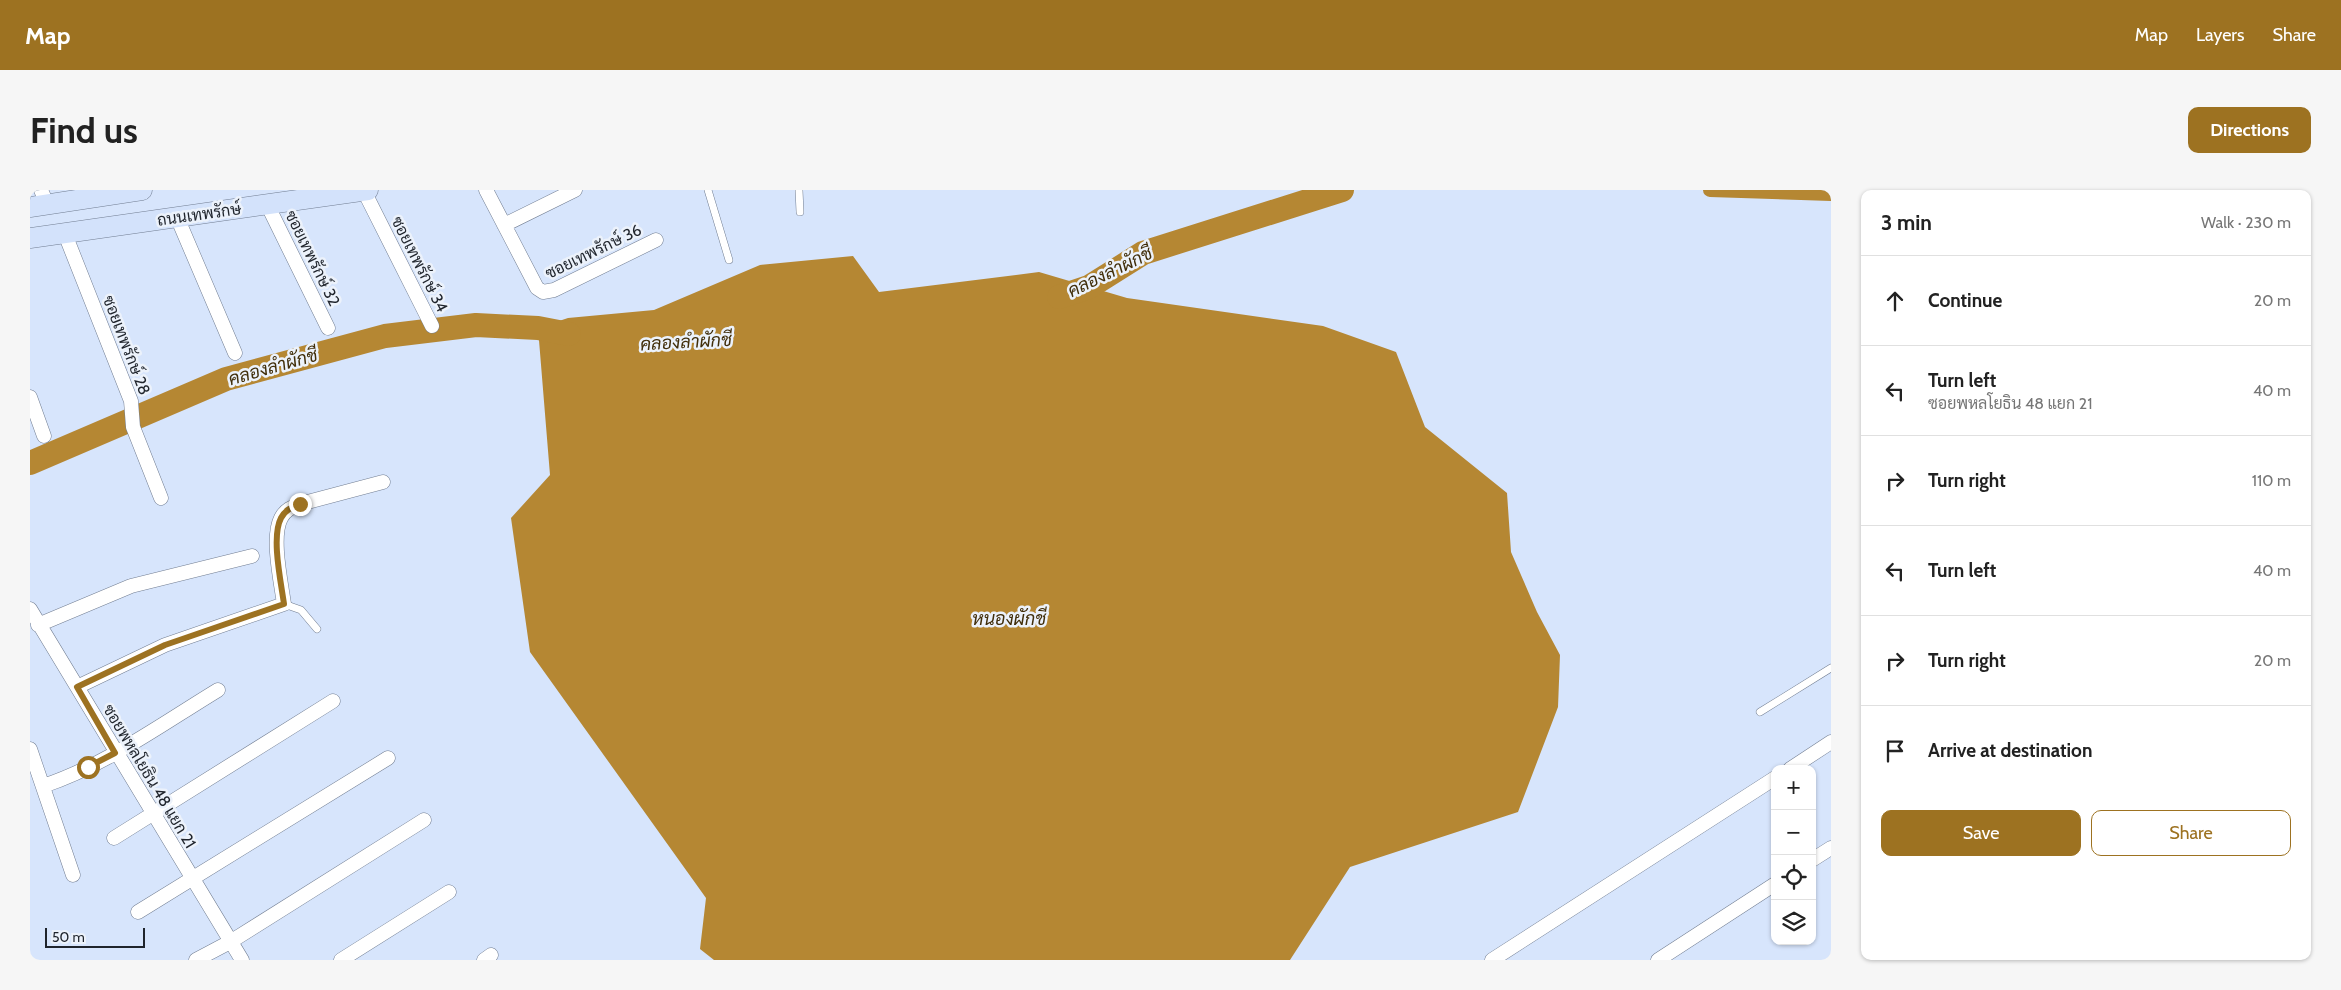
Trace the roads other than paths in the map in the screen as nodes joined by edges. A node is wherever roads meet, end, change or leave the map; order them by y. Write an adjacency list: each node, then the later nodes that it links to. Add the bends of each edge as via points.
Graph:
1 (142, 190): 8 (main road)
2 (368, 190): 7 (main road, ถนนเทพรักษ์)
3 (486, 190): 12 (street, ซอยเทพรักษ์ 36)
4 (576, 190): 12 (street)
5 (708, 190): 16 (lane)
6 (799, 190): 10 (lane)
7 (364, 191): 9 (main road, ถนนเทพรักษ์); 17 (street, ซอยเทพรักษ์ 34)
8 (39, 200)
9 (267, 204): 11 (main road, ถนนเทพรักษ์); 18 (street, ซอยเทพรักษ์ 32)
10 (800, 212)
11 (177, 217): 13 (main road, ถนนเทพรักษ์); 19 (street)
12 (504, 225): 15 (street, ซอยเทพรักษ์ 36, via 537,288 543,292 554,290)
13 (65, 234): 14 (main road, ถนนเทพรักษ์); 23 (street, ซอยเทพรักษ์ 28, via 131,401 133,427)
14 (30, 238)
15 (656, 240)
16 (729, 260)
17 (432, 326)
18 (328, 328)
19 (236, 353)
20 (30, 397): 21 (street)
21 (44, 436)
22 (383, 482): 25 (street, via 300,504 281,516 278,558)
23 (161, 498)
24 (252, 556): 27 (street, via 131,586)
25 (284, 604): 28 (lane, via 301,610); 30 (street, via 165,645)
26 (30, 609): 27 (street, ซอยพหลโยธิน 48 แยก 21)
27 (38, 625): 30 (street, ซอยพหลโยธิน 48 แยก 21)
28 (317, 629)
29 (1831, 668): 33 (lane)
30 (77, 687): 36 (street, ซอยพหลโยธิน 48 แยก 21)
31 (218, 690): 36 (street)
32 (333, 701): 41 (street)
33 (1760, 712)
34 (1831, 742): 38 (street)
35 (30, 749): 40 (street)
36 (115, 753): 40 (street); 41 (street, ซอยพหลโยธิน 48 แยก 21)
37 (388, 758): 47 (street)
38 (1796, 765)
39 (1771, 781): 55 (street)
40 (43, 786): 46 (street)
41 (153, 814): 43 (street); 47 (street, ซอยพหลโยธิน 48 แยก 21)
42 (424, 820): 51 (street)
43 (114, 838)
44 (1831, 848): 45 (street)
45 (1816, 857)
46 (73, 875)
47 (192, 879): 50 (street); 51 (street, ซอยพหลโยธิน 48 แยก 21)
48 (1771, 887): 56 (street)
49 (449, 892): 54 (street)
50 (138, 912)
51 (230, 942): 52 (street); 53 (street, ซอยพหลโยธิน 48 แยก 21)
52 (196, 960)
53 (242, 960)
54 (341, 960)
55 (1492, 960)
56 (1658, 960)

